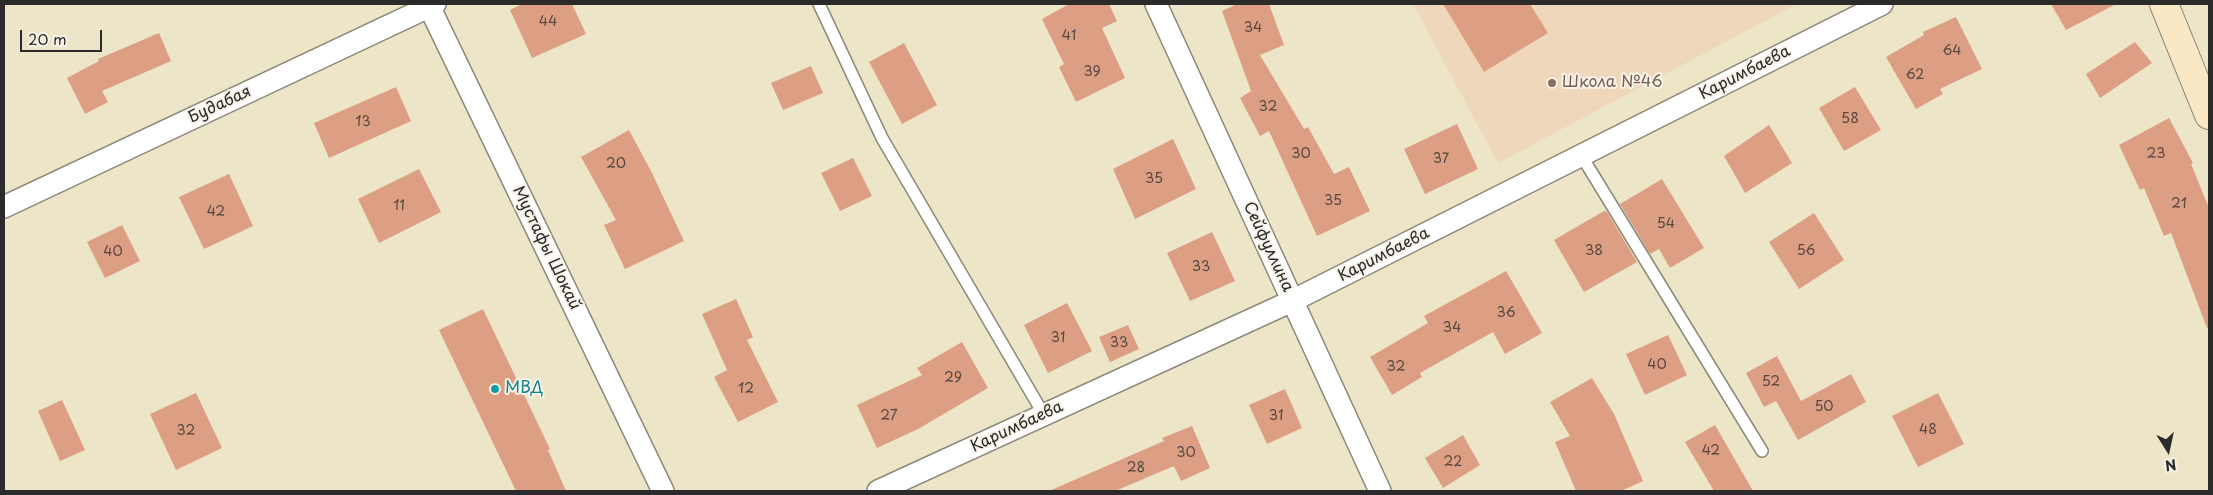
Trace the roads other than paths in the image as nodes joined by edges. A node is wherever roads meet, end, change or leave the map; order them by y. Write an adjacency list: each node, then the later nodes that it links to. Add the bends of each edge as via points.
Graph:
1 (819, 4): 10 (lane, via 882,138)
2 (1156, 4): 9 (street, Сейфуллина)
3 (1882, 4): 7 (street, Каримбаева)
4 (2164, 4): 6 (main road)
5 (431, 5): 8 (street, Будабая); 12 (street, Мустафы Шокай)
6 (2209, 115)
7 (1581, 155): 9 (street, Каримбаева); 11 (lane)
8 (4, 207)
9 (1292, 301): 10 (street, Каримбаева); 14 (street, Сейфуллина)
10 (1044, 415): 13 (street, Каримбаева)
11 (1762, 451)
12 (663, 491)
13 (878, 491)
14 (1380, 491)

